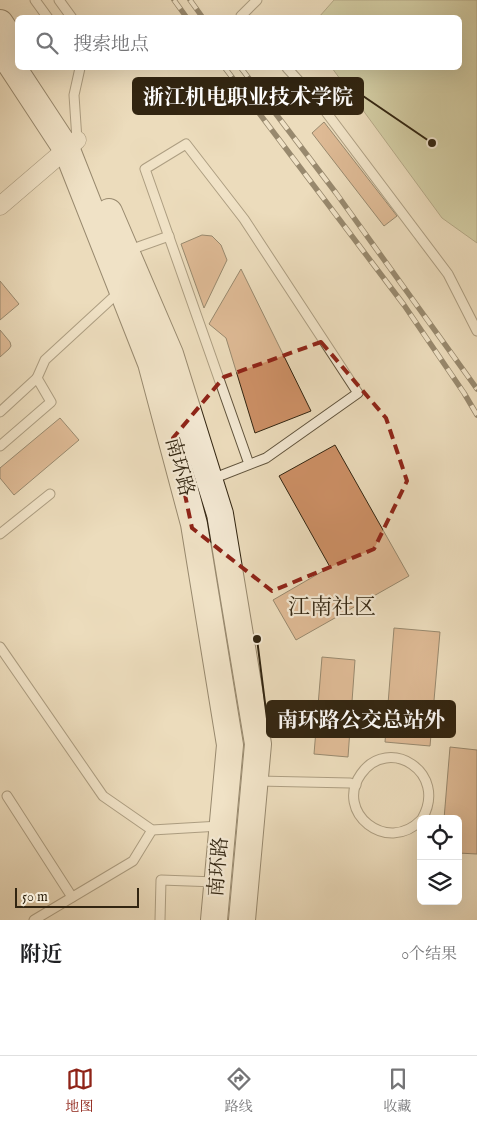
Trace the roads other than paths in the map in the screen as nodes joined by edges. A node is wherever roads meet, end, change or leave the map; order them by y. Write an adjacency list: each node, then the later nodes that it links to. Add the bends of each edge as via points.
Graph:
1 (35, 0): 4 (lane)
2 (59, 0): 5 (lane)
3 (257, 0): 6 (lane)
4 (46, 15)
5 (70, 15)
6 (242, 15)
7 (0, 23): 8 (main road)
8 (15, 46)
9 (0, 48): 10 (main road, 南环路)
10 (15, 68)
11 (16, 70): 15 (main road, 南环路)
12 (30, 70): 15 (main road, 南环路)
13 (80, 70): 15 (lane, via 74,95)
14 (289, 70): 20 (lane, via 320,104 448,274)
15 (72, 145): 16 (street); 18 (main road, 南环路); 19 (main road, 南环路)
16 (0, 206)
17 (169, 236): 18 (lane); 24 (lane); 24 (lane, via 145,169 186,144 244,219 358,393 266,458)
18 (127, 251): 25 (main road, 南环路, via 170,354)
19 (122, 290): 21 (lane, via 45,360); 34 (main road, 南环路, via 151,362 194,524 230,745)
20 (477, 331)
21 (37, 378): 22 (lane); 23 (lane, via 51,402)
22 (0, 412)
23 (0, 446)
24 (249, 464): 25 (lane)
25 (209, 480): 29 (main road, 南环路, via 220,514 258,744)
26 (50, 494): 27 (lane)
27 (0, 534)
28 (0, 647): 35 (lane, via 103,796)
29 (255, 781): 30 (lane); 41 (main road, 南环路)
30 (356, 785): 32 (lane, via 368,766 377,761 396,758 406,761 421,773 429,791); 33 (lane, via 354,801 369,826 387,834 406,831)
31 (6, 796): 37 (lane)
32 (424, 815)
33 (417, 822)
34 (223, 826): 35 (lane); 36 (main road, 南环路)
35 (152, 830): 37 (lane, via 132,861)
36 (218, 882): 39 (lane, via 162,880); 40 (main road, 南环路)
37 (72, 897): 38 (lane)
38 (34, 920)
39 (160, 920)
40 (214, 920)
41 (242, 920)

